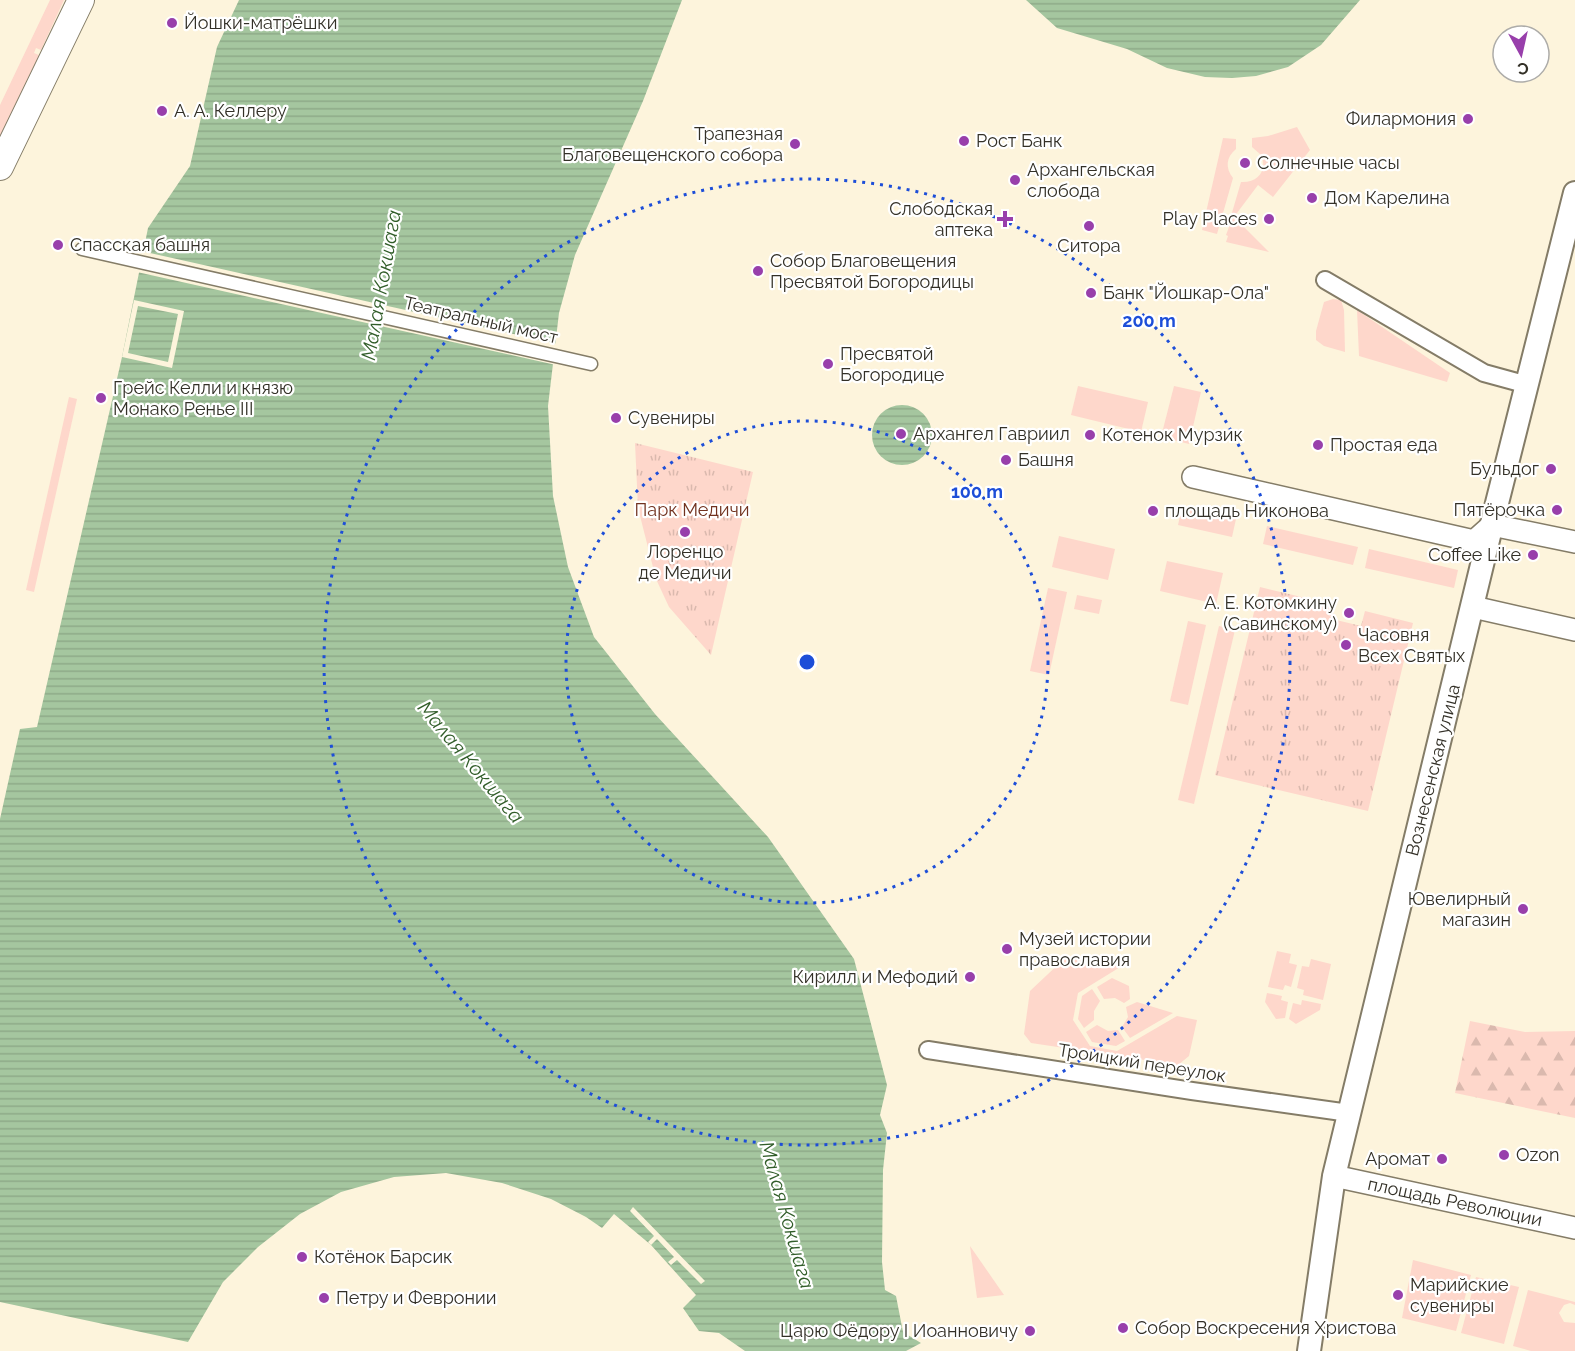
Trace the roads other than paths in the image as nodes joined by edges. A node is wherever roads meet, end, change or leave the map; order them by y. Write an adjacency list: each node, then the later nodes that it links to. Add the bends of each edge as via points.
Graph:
1 (81, 0): 2 (main road)
2 (0, 167)
3 (1575, 193): 7 (main road, Вознесенская улица)
4 (82, 249): 6 (street, Театральный мост)
5 (1325, 279): 7 (street, via 1484,373)
6 (591, 364)
7 (1528, 384): 9 (main road, Вознесенская улица)
8 (1193, 477): 11 (street)
9 (1492, 525): 10 (street); 11 (main road, Вознесенская улица)
10 (1575, 543)
11 (1479, 548): 12 (main road, Вознесенская улица)
12 (1473, 607): 13 (street); 15 (main road, Вознесенская улица)
13 (1575, 630)
14 (928, 1050): 15 (street, Троицкий переулок)
15 (1349, 1113): 16 (main road, Вознесенская улица)
16 (1334, 1176): 17 (street, площадь Революции); 18 (main road, Вознесенская улица)
17 (1575, 1228)
18 (1309, 1351)

